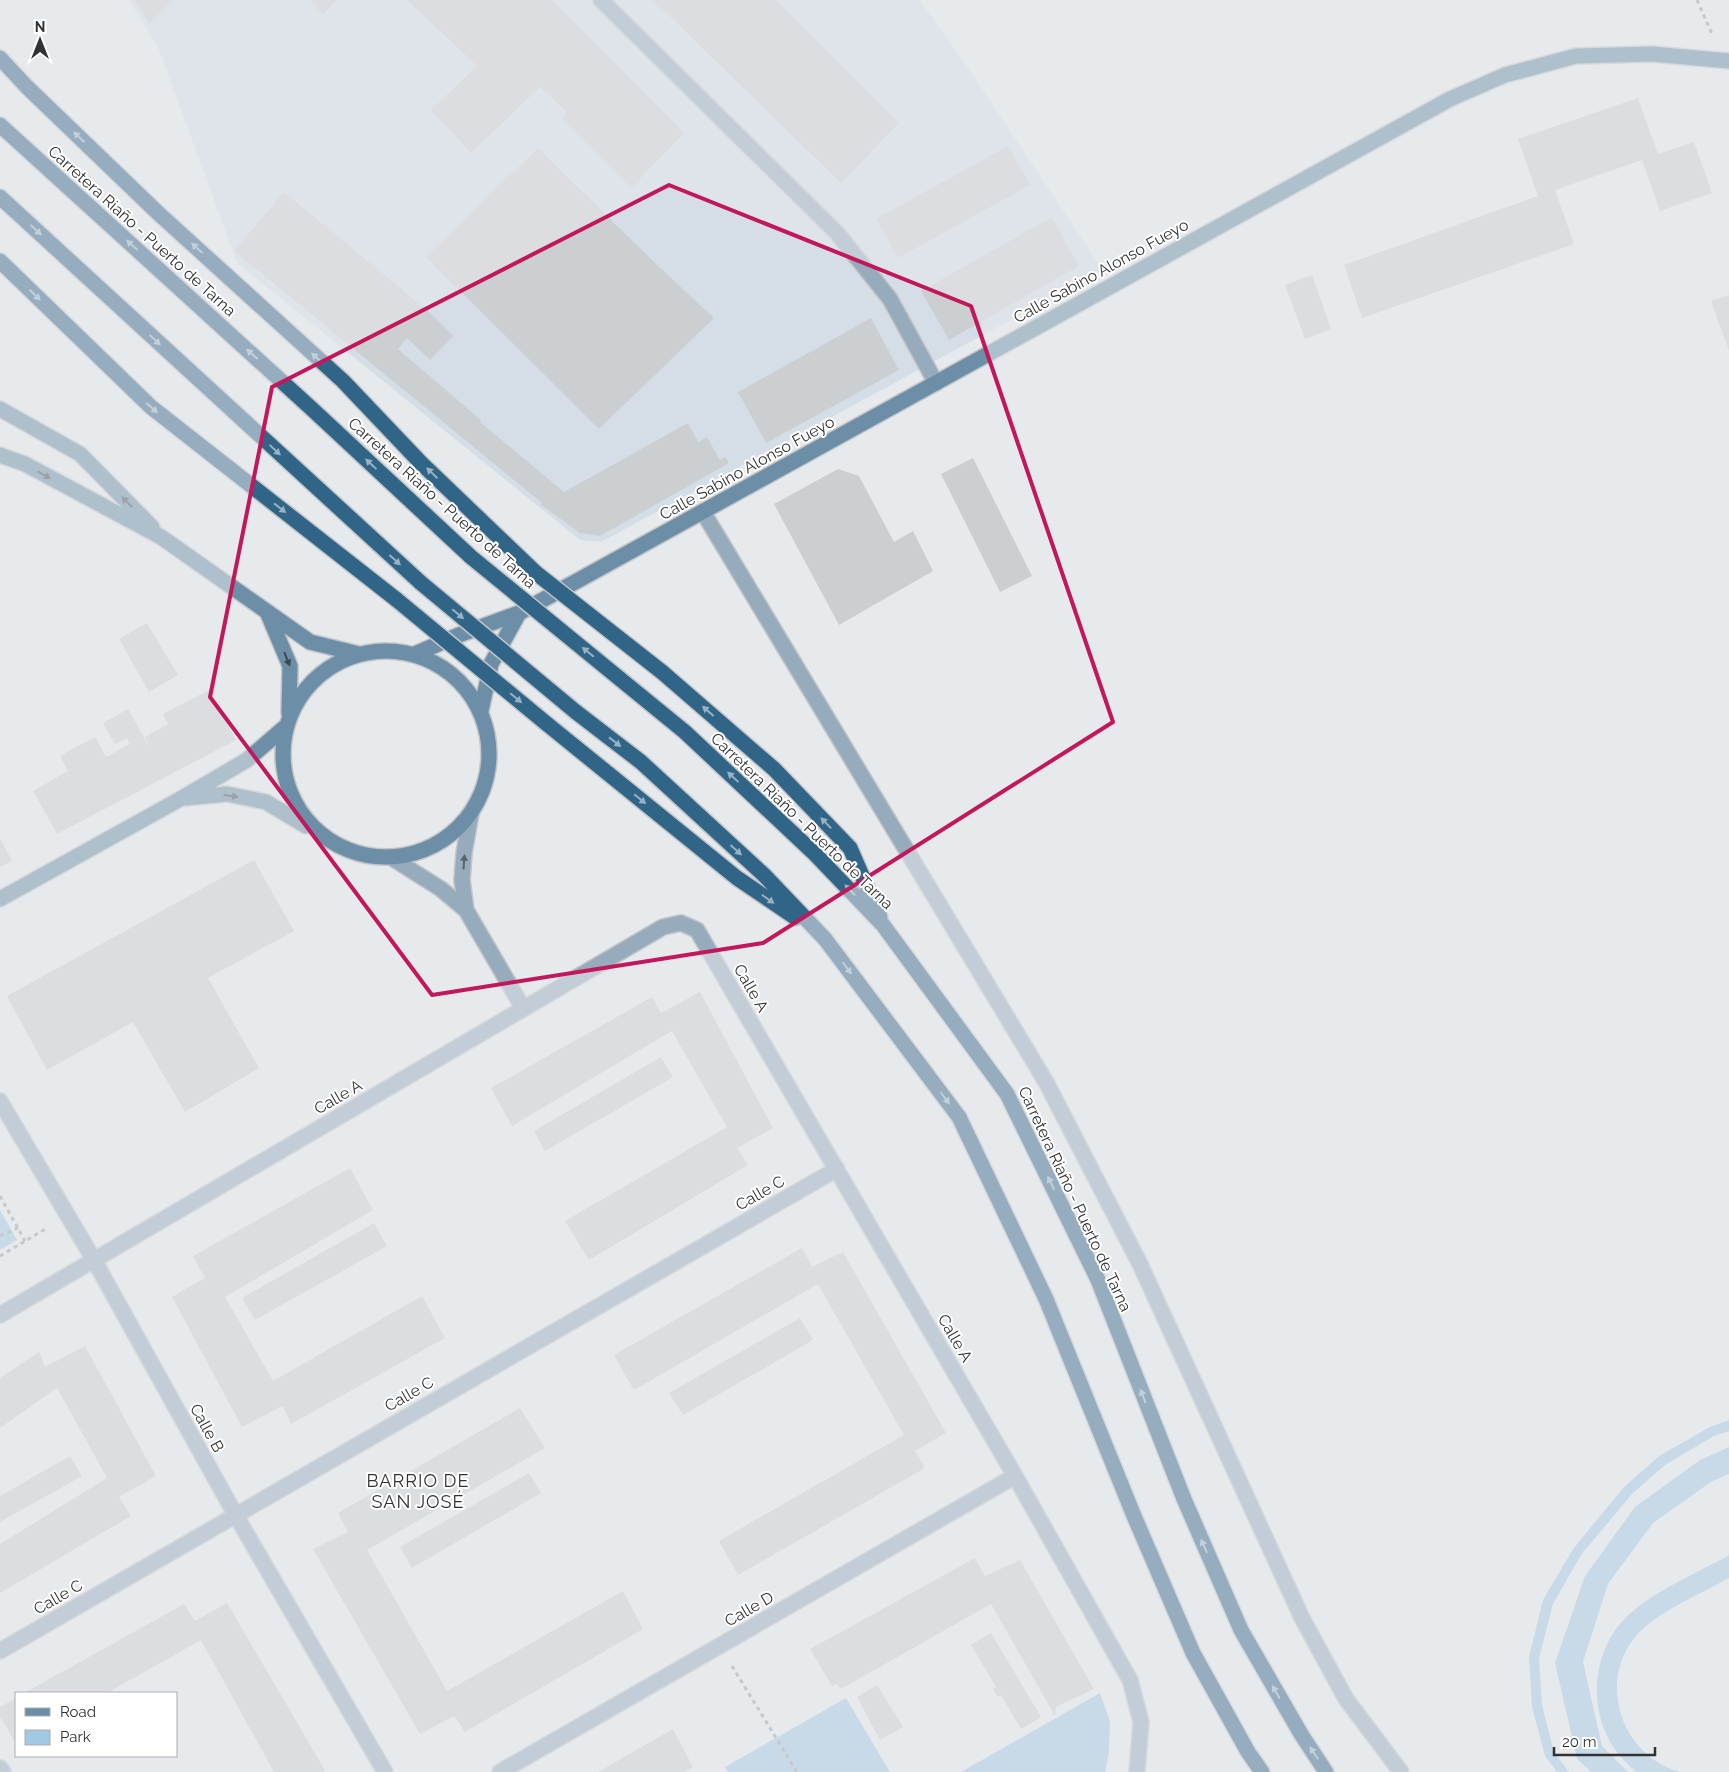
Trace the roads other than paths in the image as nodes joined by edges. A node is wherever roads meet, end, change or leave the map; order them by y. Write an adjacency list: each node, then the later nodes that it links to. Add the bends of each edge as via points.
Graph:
1 (601, 0): 7 (street, via 837,233 890,299)
2 (0, 58): 26 (highway, one-way to 2, bridge, via 850,848 774,769 662,672 536,573 421,463 343,381 158,213)
3 (1727, 61): 7 (street, Calle Sabino Alonso Fueyo, via 1652,54 1576,56 1505,75 1450,99)
4 (0, 125): 26 (highway, Carretera Riaño - Puerto de Tarna, one-way to 4, bridge, via 815,854 685,732 471,557)
5 (0, 197): 27 (highway, one-way to 27, bridge, via 421,583 641,762 764,875)
6 (0, 262): 27 (highway, one-way to 27, bridge, via 151,407 398,600 737,878)
7 (936, 383): 12 (street, Calle Sabino Alonso Fueyo)
8 (0, 409): 13 (street, one-way to 8, via 80,454)
9 (0, 455): 11 (street)
10 (0, 464): 11 (street)
11 (25, 464): 13 (street, one-way to 13)
12 (703, 512): 14 (street, Calle Sabino Alonso Fueyo); 43 (street, via 1046,1082 1140,1264 1302,1618 1346,1699)
13 (161, 537): 15 (street)
14 (519, 613): 17 (street, Calle Sabino Alonso Fueyo); 18 (street, via 491,664)
15 (268, 614): 16 (street, via 310,642); 19 (street, one-way to 19, via 290,666)
16 (358, 654): 17 (street, via 387,650); 19 (street, via 329,666 305,687)
17 (415, 654): 18 (street, via 442,666 464,686)
18 (481, 711): 21 (street, via 490,746 486,781)
19 (287, 722): 20 (street, via 247,760); 22 (street, via 282,756 286,784 298,809)
20 (182, 798): 22 (street, one-way to 22, via 226,794 266,802); 24 (street)
21 (471, 814): 23 (street, via 450,836 436,844); 25 (street, one-way to 21, via 462,880)
22 (316, 831): 23 (street, via 338,847 364,856)
23 (392, 858): 25 (street)
24 (0, 899)
25 (466, 910): 28 (street)
26 (883, 925): 42 (highway, Carretera Riaño - Puerto de Tarna, one-way to 26, via 1241,1630 1184,1499 1098,1280 1007,1094)
27 (826, 939): 41 (highway, one-way to 41, via 959,1117 1046,1299 1193,1653)
28 (523, 1008): 30 (street, Calle A, via 663,927 681,923 697,930); 31 (street, Calle A)
29 (0, 1101): 31 (street, Calle B)
30 (836, 1169): 33 (street, Calle A); 34 (street, Calle C)
31 (94, 1260): 32 (street, Calle A); 34 (street, Calle B)
32 (0, 1315)
33 (1015, 1476): 39 (street, Calle D); 40 (street, Calle A, via 1130,1680 1141,1722)
34 (235, 1514): 35 (street, Calle C); 38 (street, Calle B)
35 (0, 1651)
36 (0, 1768): 37 (street)
37 (2, 1772)
38 (385, 1772)
39 (500, 1772)
40 (1137, 1772)
41 (1262, 1772)
42 (1326, 1772)
43 (1401, 1772)

